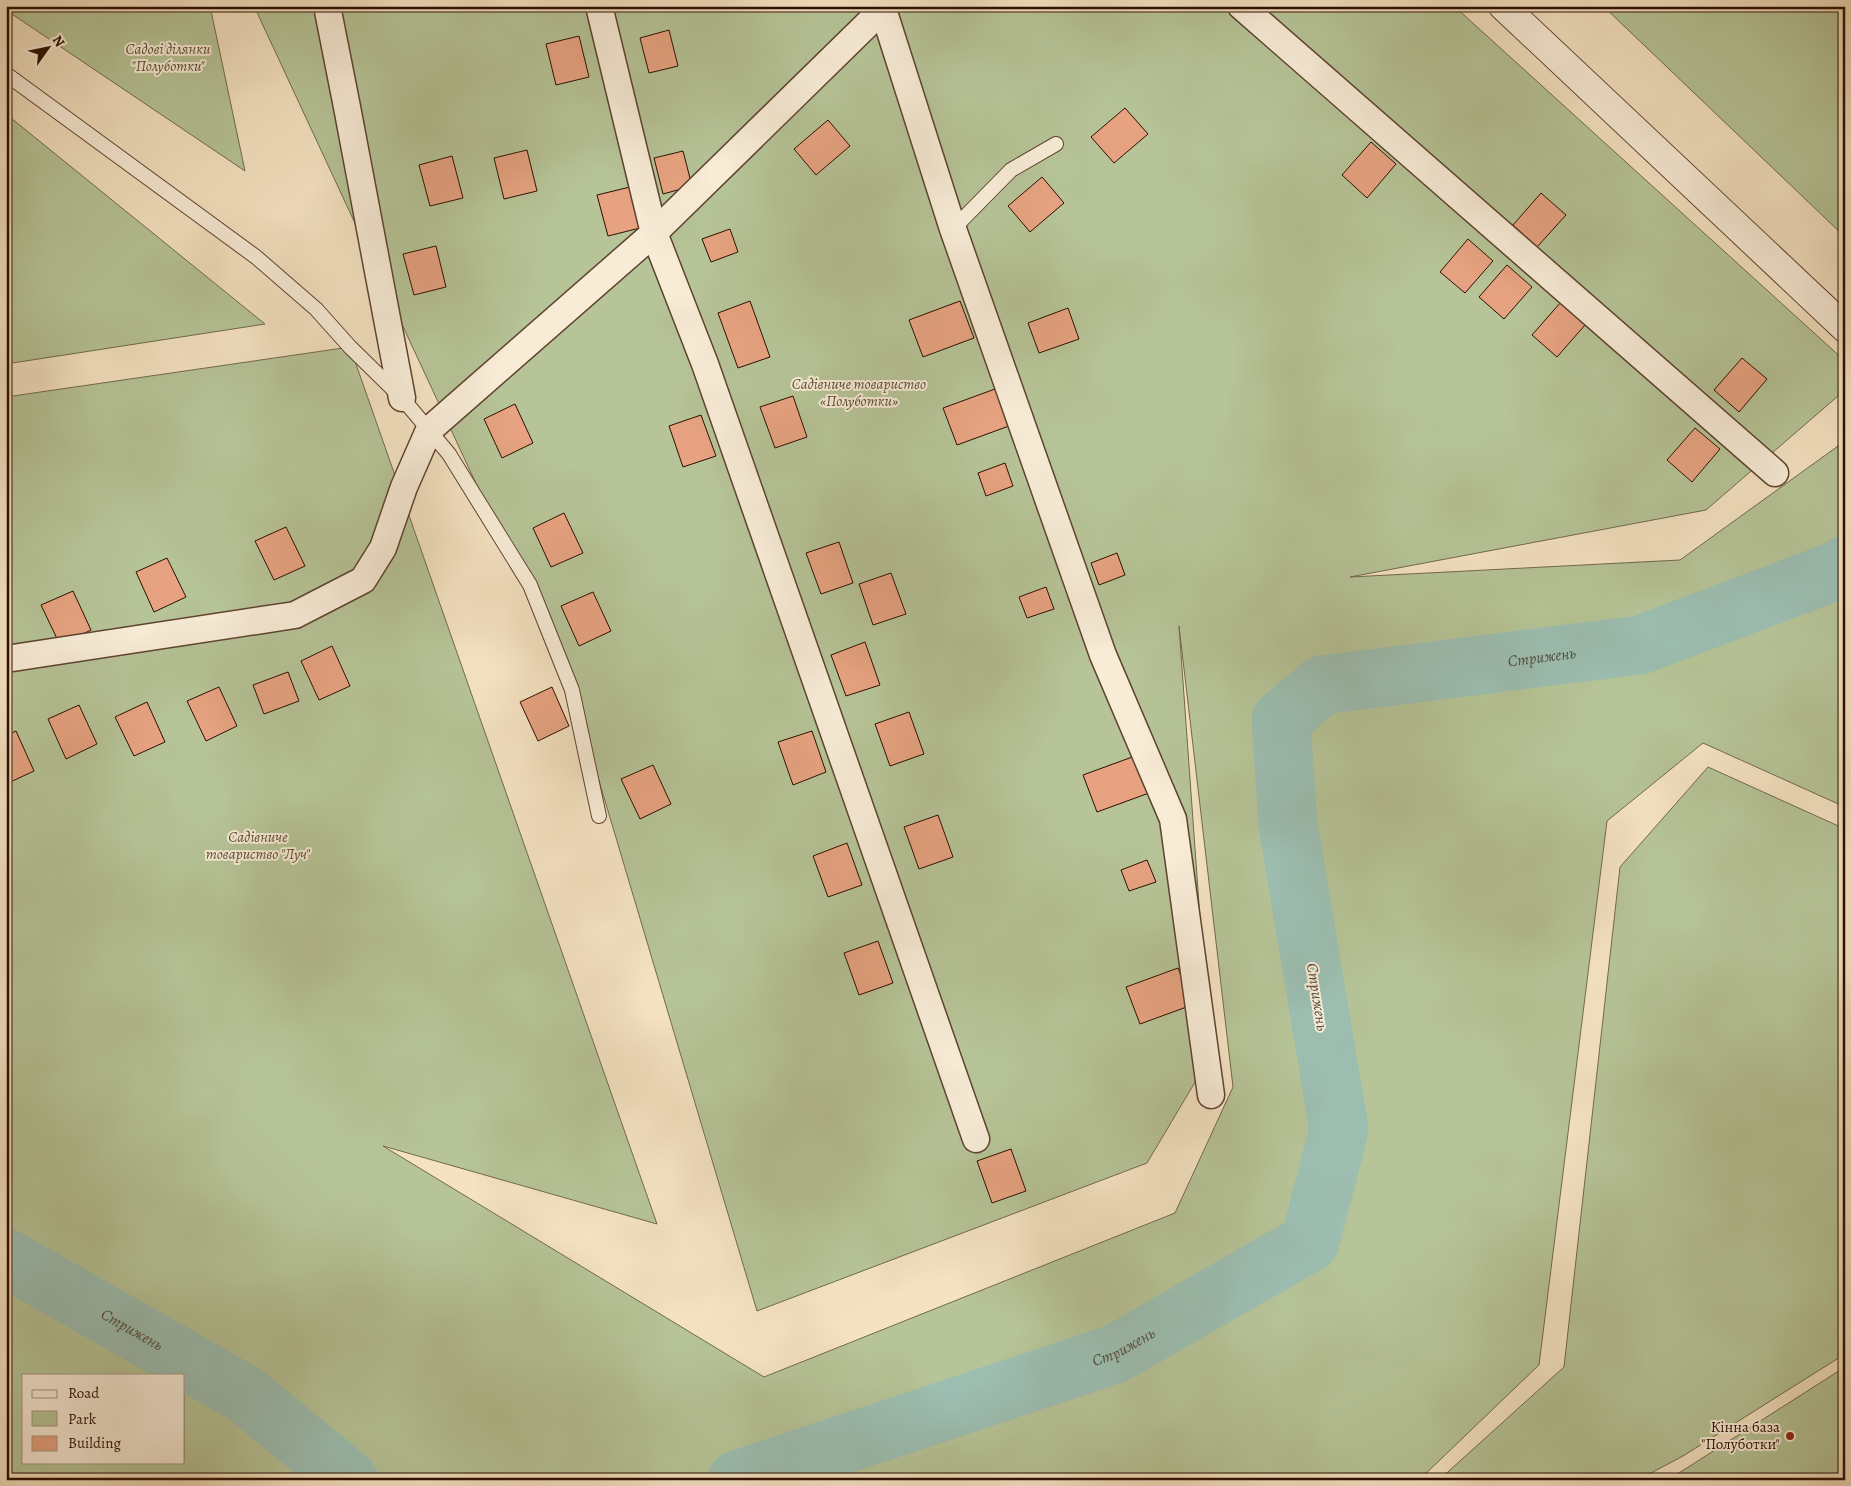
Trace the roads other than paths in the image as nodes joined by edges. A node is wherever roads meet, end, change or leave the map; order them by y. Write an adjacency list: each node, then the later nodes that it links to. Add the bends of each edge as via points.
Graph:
1 (326, 6): 11 (street)
2 (598, 6): 9 (street)
3 (1241, 6): 13 (street)
4 (1503, 6): 10 (street)
5 (884, 7): 8 (street); 9 (street)
6 (6, 74): 11 (lane, via 256,256 316,309)
7 (1056, 144): 8 (lane, via 1011,170)
8 (953, 229): 16 (street, via 1104,655 1174,819)
9 (654, 233): 12 (street); 17 (street, via 705,364)
10 (1845, 328)
11 (402, 398): 12 (lane)
12 (429, 430): 14 (street, via 404,487 383,548 363,580 295,615); 15 (lane, via 449,454 530,585 572,690)
13 (1775, 473)
14 (6, 659)
15 (599, 816)
16 (1211, 1095)
17 (976, 1139)

